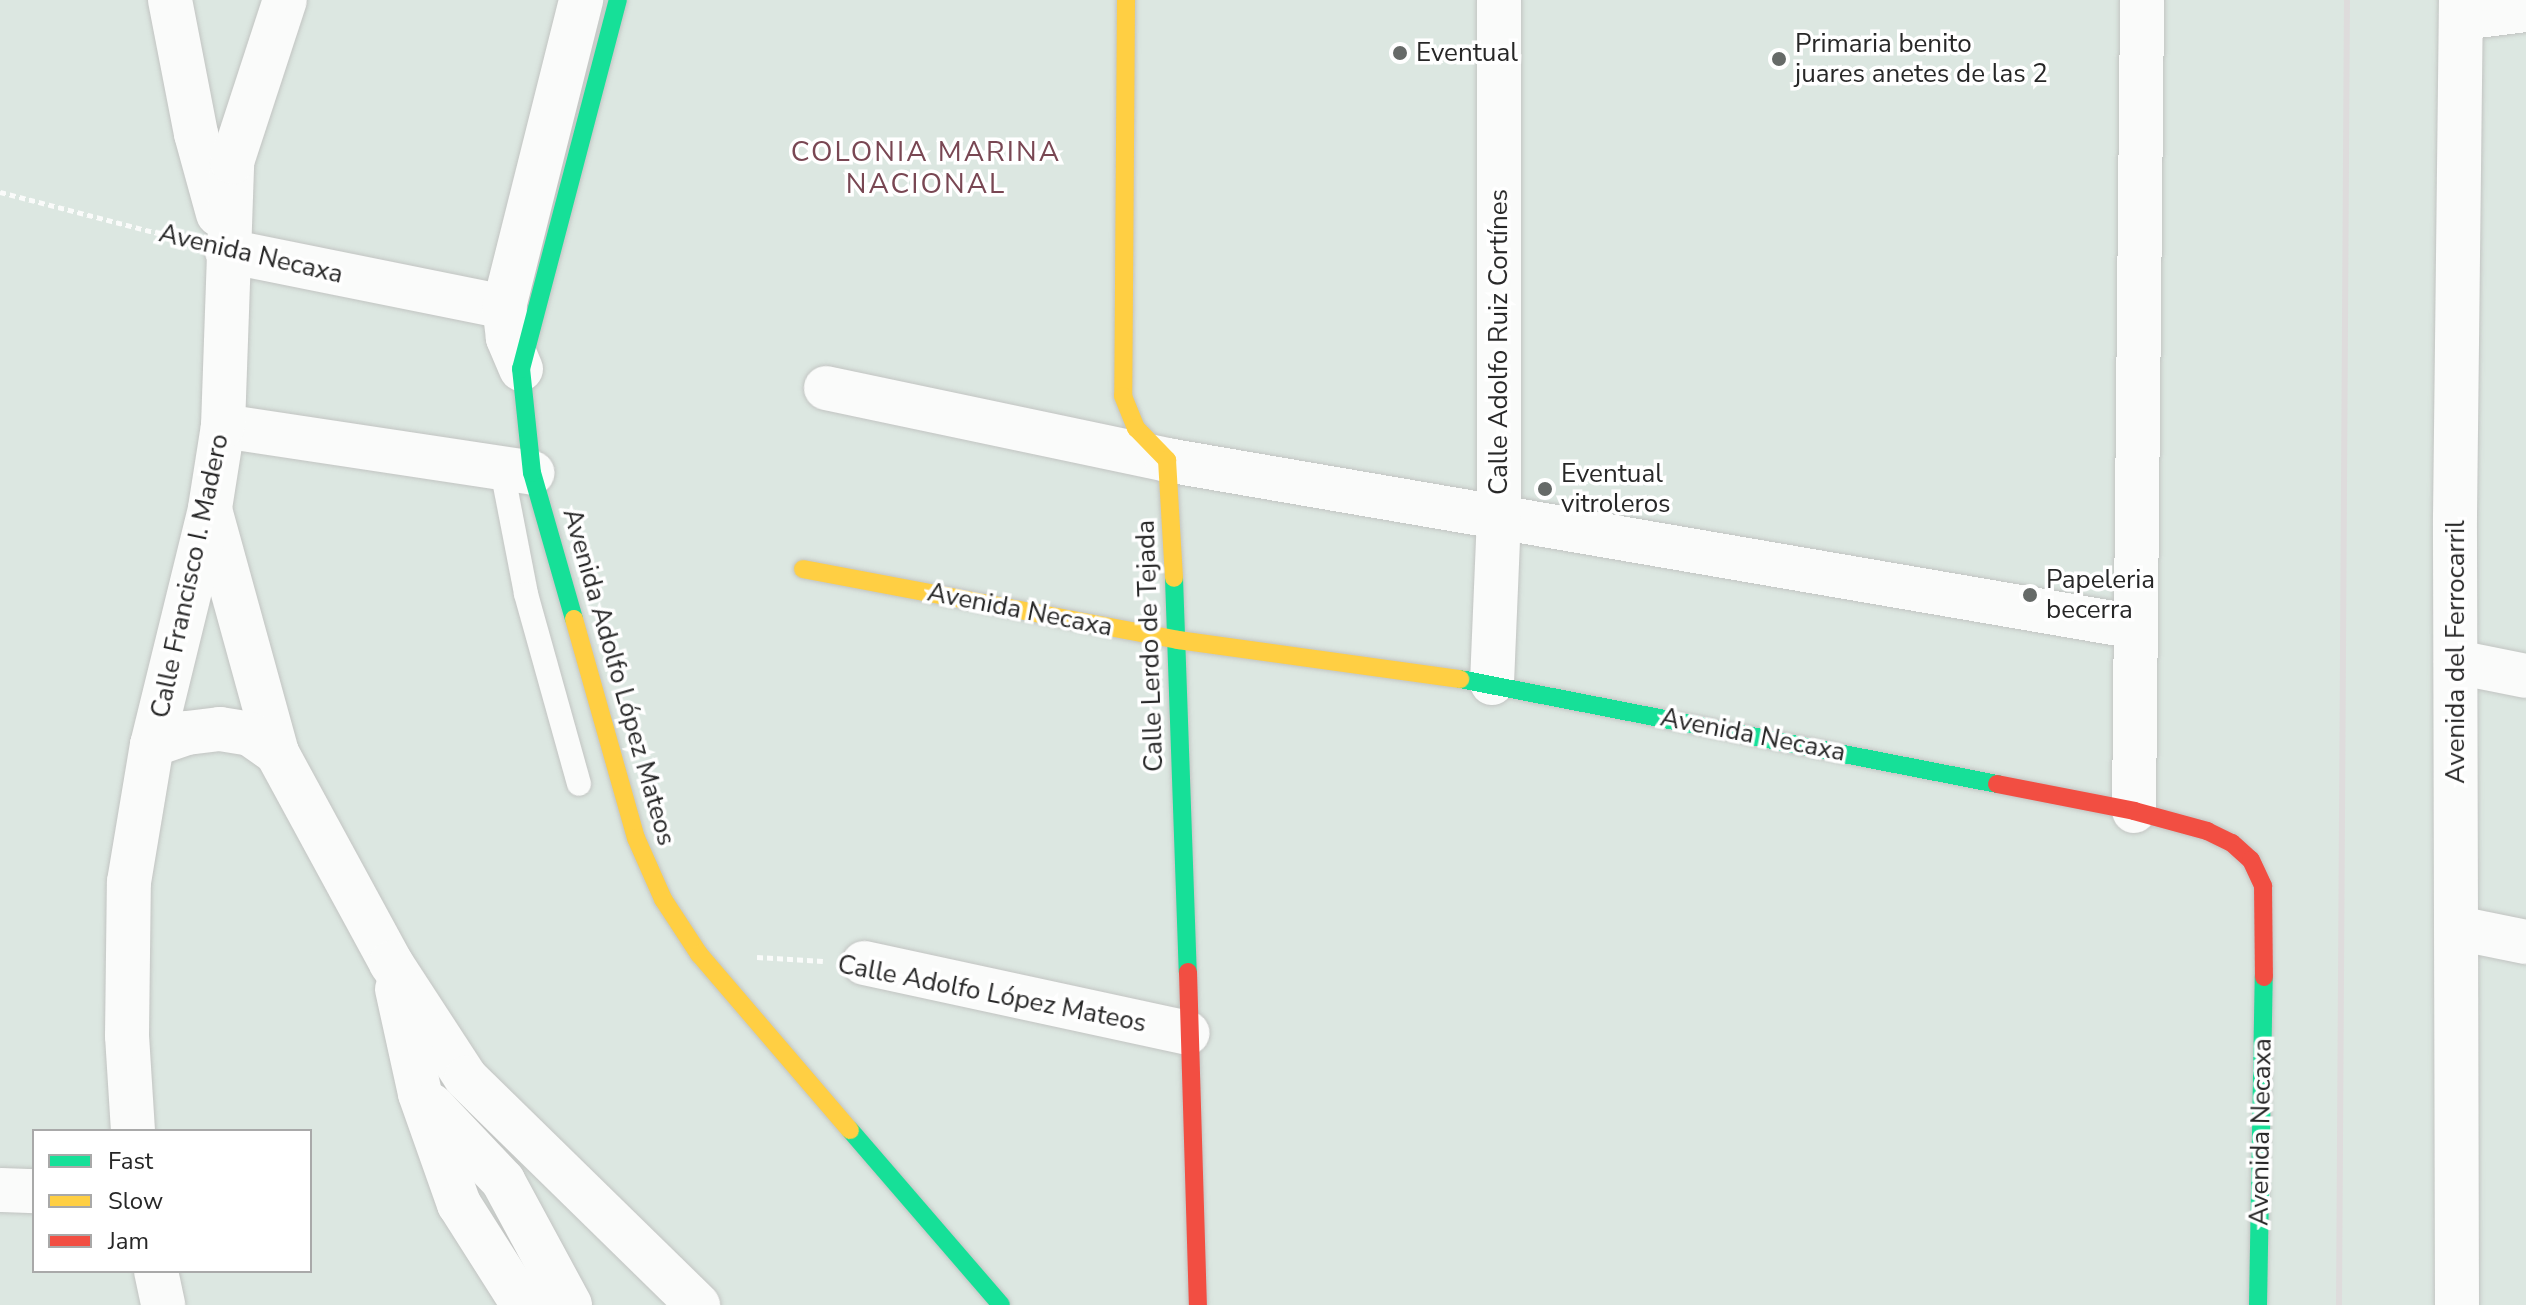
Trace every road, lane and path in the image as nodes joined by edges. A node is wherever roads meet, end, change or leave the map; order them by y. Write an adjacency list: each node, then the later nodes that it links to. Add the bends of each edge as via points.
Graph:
1 (170, 0): 13 (street, via 196,134)
2 (190, 0): 11 (street)
3 (285, 0): 11 (street, Calle Francisco I. Madero)
4 (581, 0): 14 (street)
5 (618, 0): 15 (street, Avenida Adolfo López Mateos)
6 (1126, 0): 18 (street, via 1123,396 1136,428)
7 (1499, 0): 21 (street, Calle Adolfo Ruiz Cortínes)
8 (2142, 0): 23 (street)
9 (2461, 9): 10 (street); 25 (street, Avenida del Ferrocarril)
10 (2526, 10)
11 (232, 162): 13 (street, Calle Francisco I. Madero)
12 (0, 192): 13 (path, Avenida Necaxa)
13 (227, 251): 14 (street, Avenida Necaxa); 17 (street, Calle Francisco I. Madero)
14 (504, 307): 15 (street, via 508,338)
15 (521, 369): 19 (street, Avenida Adolfo López Mateos)
16 (826, 388): 18 (street)
17 (223, 426): 19 (street); 20 (street, Calle Francisco I. Madero)
18 (1167, 460): 21 (street); 24 (street, Calle Lerdo de Tejada)
19 (517, 471): 30 (lane, via 526,594); 34 (street, Avenida Adolfo López Mateos, via 636,838 663,899)
20 (210, 508): 28 (street, Calle Francisco I. Madero); 29 (street)
21 (1499, 516): 23 (street); 27 (street, Calle Adolfo Ruiz Cortínes)
22 (803, 569): 24 (street, Avenida Necaxa)
23 (2136, 627): 31 (street)
24 (1178, 640): 27 (street, Avenida Necaxa); 37 (street, Calle Lerdo de Tejada)
25 (2456, 662): 26 (street); 32 (street, Avenida del Ferrocarril)
26 (2526, 676)
27 (1492, 683): 31 (street, Avenida Necaxa)
28 (152, 745): 29 (street, via 220,729 250,734); 39 (street, Calle Francisco I. Madero, via 129,882)
29 (277, 753): 35 (street)
30 (579, 784)
31 (2134, 811): 49 (street, Avenida Necaxa, via 2232,843 2251,860 2263,886)
32 (2457, 928): 33 (street); 50 (street, Avenida del Ferrocarril)
33 (2526, 942)
34 (699, 954): 36 (path, Calle Adolfo López Mateos); 47 (street, Avenida Adolfo López Mateos)
35 (391, 963): 38 (street); 46 (street, via 466,1078)
36 (864, 963): 37 (street, Calle Adolfo López Mateos)
37 (1188, 1033): 48 (street, Calle Lerdo de Tejada)
38 (420, 1094): 44 (street, via 459,1204); 45 (street, via 503,1181)
39 (127, 1124)
40 (0, 1190): 41 (street)
41 (32, 1191)
42 (156, 1273): 43 (street)
43 (163, 1305)
44 (523, 1305)
45 (570, 1305)
46 (698, 1305)
47 (1001, 1305)
48 (1198, 1305)
49 (2258, 1305)
50 (2457, 1305)

